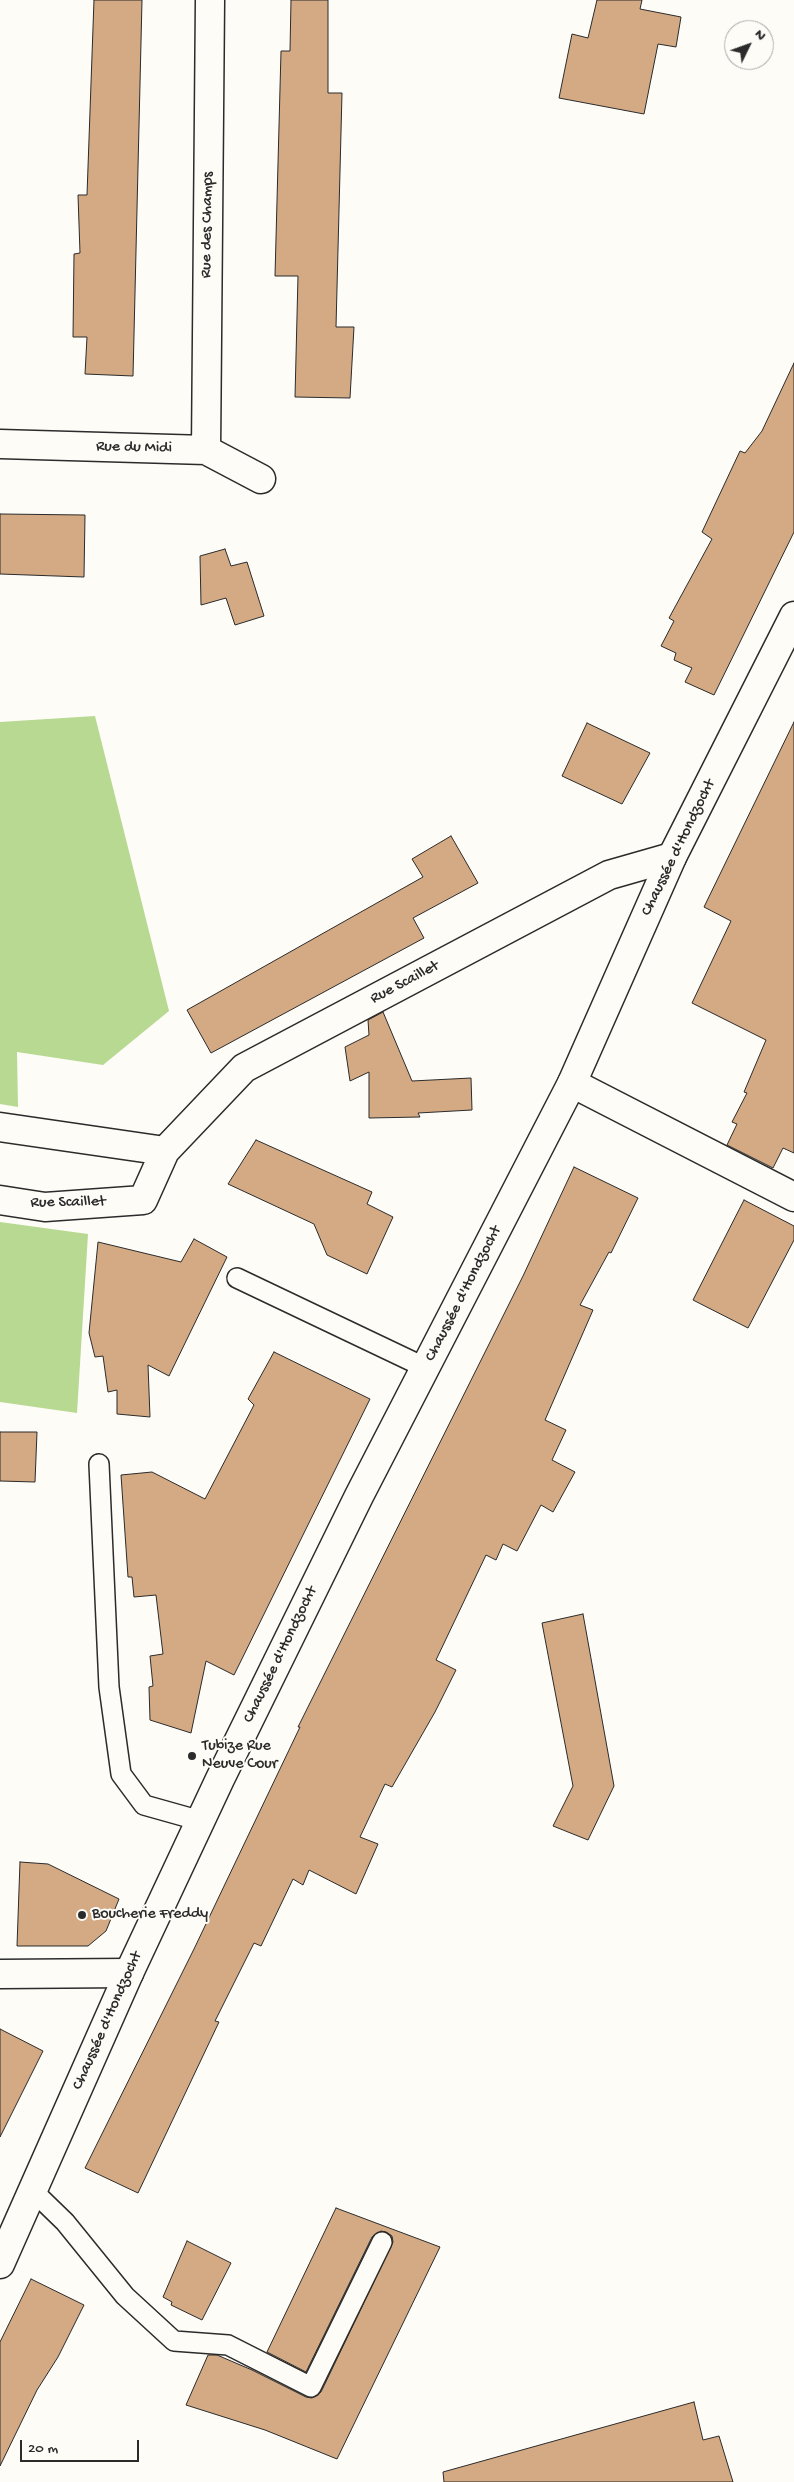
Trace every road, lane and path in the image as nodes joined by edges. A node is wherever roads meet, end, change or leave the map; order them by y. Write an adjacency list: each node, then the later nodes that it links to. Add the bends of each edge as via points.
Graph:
1 (210, 0): 3 (street, Rue des Champs)
2 (0, 444): 3 (street, Rue du Midi)
3 (206, 450): 4 (street, Rue du Midi)
4 (261, 479)
5 (792, 624): 6 (street, Chaussée d'Hondzocht)
6 (672, 857): 7 (street, Chaussée d'Hondzocht); 9 (street, Rue Scaillet, via 609,876 244,1068)
7 (572, 1083): 10 (street); 13 (street, Chaussée d'Hondzocht)
8 (0, 1127): 9 (street)
9 (165, 1151): 11 (street, Rue Scaillet, via 143,1200 45,1206)
10 (794, 1197)
11 (0, 1200)
12 (237, 1278): 13 (lane)
13 (426, 1368): 15 (street, Chaussée d'Hondzocht, via 359,1496)
14 (99, 1464): 15 (lane, via 109,1688 121,1774 144,1805)
15 (201, 1821): 16 (street, Chaussée d'Hondzocht)
16 (129, 1973): 17 (street); 18 (street, Chaussée d'Hondzocht)
17 (0, 1974)
18 (33, 2191): 19 (lane, via 65,2222 125,2296 174,2341 228,2345 311,2387); 20 (street, Chaussée d'Hondzocht)
19 (382, 2242)
20 (0, 2264)

